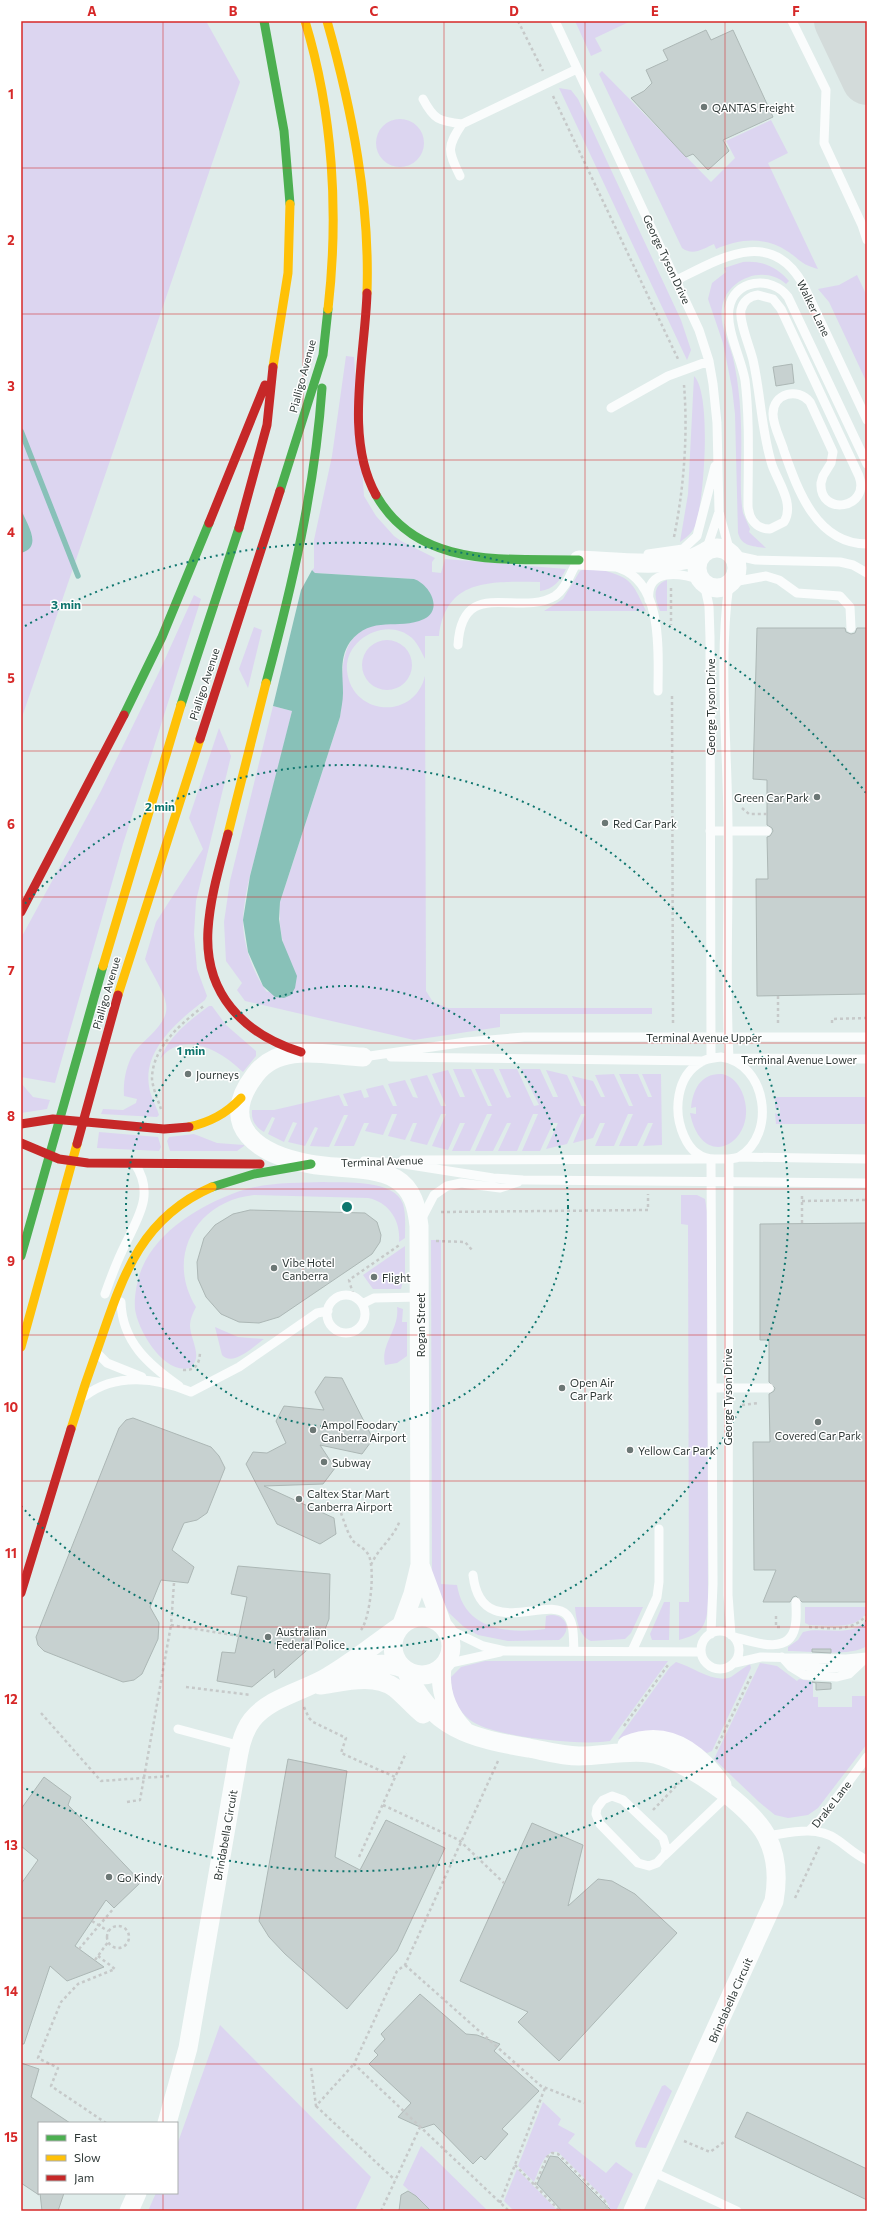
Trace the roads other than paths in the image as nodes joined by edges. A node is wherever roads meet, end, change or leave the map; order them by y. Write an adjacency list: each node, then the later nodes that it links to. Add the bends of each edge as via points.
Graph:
1 (264, 21): 15 (main road, Pialligo Avenue, via 280,96 290,193 290,241 286,288)
2 (305, 21): 13 (main road, Pialligo Avenue, via 322,92 331,163 334,217 332,274)
3 (327, 21): 24 (main road, via 352,123 364,201 367,274 360,391 360,443 375,494 384,510 399,526 435,547 475,556)
4 (555, 21): 6 (lane, George Tyson Drive)
5 (792, 21): 10 (lane, via 826,90 824,143)
6 (577, 69): 8 (lane); 12 (lane, George Tyson Drive)
7 (423, 99): 8 (lane, via 435,117 444,122)
8 (462, 124): 9 (lane, via 449,147)
9 (460, 176)
10 (864, 228): 11 (lane)
11 (867, 240)
12 (676, 280): 14 (lane, George Tyson Drive, via 695,319); 17 (lane, Walker Lane, via 737,252 765,253 783,261 793,269 804,286)
13 (323, 354): 38 (main road, via 318,451 299,549 234,805 208,933 209,959 214,978 234,1012 265,1038); 63 (main road, Pialligo Avenue, via 150,889)
14 (709, 361): 16 (lane, via 682,370); 18 (lane, George Tyson Drive, via 716,402)
15 (273, 366): 35 (main road, via 162,637 108,748); 56 (main road, Pialligo Avenue, via 267,428 249,496 178,712 103,958)
16 (611, 408)
17 (867, 420)
18 (718, 456): 20 (lane, George Tyson Drive); 24 (lane, via 700,530 691,543 672,552)
19 (867, 464): 21 (lane, via 788,297 780,288 768,283 744,287 732,300 729,318 744,380 748,424 748,506 751,518 757,526 770,529 784,522 789,508 764,434 754,366 741,316 746,301 758,295 773,299 781,310 857,472 861,486 857,497 848,504 837,505 824,498 821,480 833,460 833,450 810,402 804,396 794,393 778,400 773,413 796,483 810,510 826,529 849,542)
20 (719, 512): 22 (lane); 23 (lane)
21 (867, 544)
22 (704, 552): 23 (street, via 718,547); 24 (street, via 690,560 672,562); 26 (street, via 697,566)
23 (732, 553): 25 (lane, via 756,560 840,562 853,565); 27 (street, via 738,570)
24 (585, 560): 28 (lane, via 616,567 629,573 638,581); 30 (lane, via 562,590 549,598 534,602 492,602 474,608 462,620 458,631)
25 (867, 573)
26 (702, 582): 27 (street, via 718,588); 28 (lane, via 684,575 671,574 660,577 652,584 648,595); 33 (lane, George Tyson Drive, via 710,618)
27 (731, 583): 29 (lane, via 766,576 779,580 797,593 840,596 850,607); 32 (lane, George Tyson Drive, via 725,633)
28 (649, 604): 31 (lane, via 656,622 658,638)
29 (851, 628)
30 (458, 645)
31 (658, 691)
32 (728, 830): 33 (lane); 34 (lane); 40 (lane, George Tyson Drive, via 726,1003)
33 (710, 831): 41 (lane, George Tyson Drive)
34 (767, 831)
35 (21, 912)
36 (542, 1037): 37 (lane, Terminal Avenue Upper); 39 (lane, Terminal Avenue, via 478,1040)
37 (867, 1037)
38 (301, 1052): 39 (street, Terminal Avenue); 43 (street, Terminal Avenue, via 276,1059 263,1066)
39 (363, 1057): 41 (lane, Terminal Avenue, via 494,1060)
40 (730, 1058): 41 (lane); 42 (lane, Terminal Avenue Lower); 46 (lane, via 745,1067 755,1079 762,1103 761,1121 756,1136)
41 (707, 1059): 47 (lane, via 691,1070 684,1082 678,1098 678,1111 680,1128 688,1145 693,1152)
42 (867, 1059)
43 (241, 1098): 44 (main road, via 233,1108 221,1116 180,1128 164,1129 53,1119); 52 (street, Terminal Avenue, via 240,1119 248,1134 268,1150)
44 (21, 1124)
45 (21, 1143): 51 (main road, via 47,1155 74,1162)
46 (739, 1157): 48 (lane); 49 (lane)
47 (708, 1159): 48 (lane); 50 (lane, Terminal Avenue); 66 (lane, George Tyson Drive)
48 (729, 1159): 67 (lane, George Tyson Drive)
49 (867, 1159)
50 (364, 1161): 52 (lane, Terminal Avenue); 53 (lane)
51 (134, 1163): 52 (main road); 59 (lane, via 143,1185 141,1212)
52 (311, 1164): 55 (street, Rogan Street, via 379,1173 398,1180 407,1187 413,1199); 57 (main road, via 249,1174 210,1187 187,1200 167,1214 141,1242)
53 (523, 1180): 54 (lane); 55 (lane, via 500,1188 461,1183 446,1186 430,1199)
54 (867, 1183)
55 (420, 1226): 58 (street, Rogan Street)
56 (21, 1256)
57 (121, 1283): 64 (main road); 69 (lane, via 122,1315 132,1343 150,1365)
58 (420, 1297): 60 (lane, via 374,1298); 72 (street, Rogan Street)
59 (102, 1304)
60 (362, 1304): 61 (lane, via 354,1297 345,1295 335,1298); 61 (lane, via 365,1310 363,1322 350,1332 341,1332 334,1328)
61 (328, 1311): 69 (lane, via 317,1313 231,1372 191,1392)
62 (92, 1334): 64 (lane)
63 (21, 1347)
64 (96, 1353): 65 (lane, via 107,1363); 70 (main road)
65 (158, 1383): 69 (lane); 70 (lane, via 119,1379 103,1385)
66 (712, 1388): 67 (lane); 78 (lane, George Tyson Drive)
67 (727, 1388): 68 (lane); 79 (lane, George Tyson Drive, via 728,1605)
68 (769, 1388)
69 (183, 1389)
70 (80, 1401): 74 (main road)
71 (658, 1529): 82 (lane, via 657,1597)
72 (420, 1565): 76 (street, Rogan Street, via 413,1594); 77 (street, Rogan Street)
73 (473, 1575): 81 (lane, via 478,1596 495,1610 525,1613 551,1609 567,1616 572,1625)
74 (21, 1593)
75 (796, 1602): 79 (lane, via 794,1629 785,1641 776,1645 764,1645)
76 (401, 1625): 77 (street, via 415,1617 425,1616); 88 (street, via 394,1637 393,1648 396,1659); 89 (street, Brindabella Circuit)
77 (444, 1626): 80 (lane, via 483,1646); 87 (street, via 452,1646)
78 (711, 1634): 79 (lane, via 724,1631); 83 (lane, via 703,1641)
79 (733, 1636): 86 (lane, via 740,1647)
80 (505, 1651): 81 (lane); 87 (lane)
81 (574, 1651): 82 (lane)
82 (632, 1651): 83 (lane)
83 (701, 1652): 86 (lane, via 706,1663 717,1670 724,1670)
84 (782, 1657): 85 (lane); 85 (lane, via 791,1667 804,1675 837,1677 849,1674); 86 (lane, via 758,1657)
85 (867, 1657)
86 (735, 1663)
87 (444, 1665): 88 (street, via 425,1675); 92 (street, via 441,1681 445,1699 452,1714)
88 (405, 1669): 89 (street, via 391,1664 377,1664); 92 (street, Brindabella Circuit, via 418,1693 437,1717)
89 (328, 1677): 90 (street, Brindabella Circuit)
90 (308, 1695): 92 (street, via 363,1679 380,1682 395,1688 427,1717); 93 (street, Brindabella Circuit, via 274,1703 258,1714 247,1729)
91 (178, 1729): 93 (lane)
92 (468, 1734): 95 (street, Brindabella Circuit, via 505,1744 572,1756 603,1754 639,1741 658,1740 672,1743 702,1760)
93 (240, 1746): 100 (street, Brindabella Circuit, via 188,2048)
94 (867, 1757): 96 (lane, Drake Lane, via 821,1820)
95 (728, 1794): 97 (street, Brindabella Circuit); 98 (lane)
96 (809, 1831): 97 (lane); 99 (lane, via 831,1836)
97 (767, 1836): 101 (street, Brindabella Circuit, via 775,1859 778,1880 774,1901)
98 (663, 1857): 98 (lane, via 666,1848 663,1838 644,1819 624,1800 617,1797 603,1800 596,1811 600,1824 635,1861 648,1866)
99 (867, 1860)
100 (167, 2122)
101 (651, 2171): 104 (street, Brindabella Circuit); 105 (lane)
102 (136, 2194): 103 (street)
103 (128, 2211)
104 (632, 2211)
105 (737, 2211)

